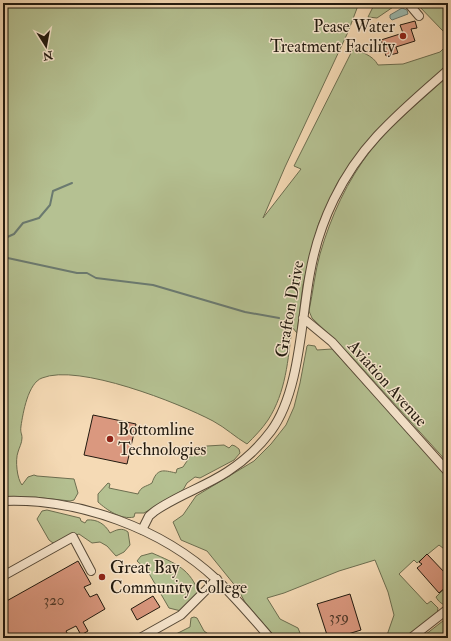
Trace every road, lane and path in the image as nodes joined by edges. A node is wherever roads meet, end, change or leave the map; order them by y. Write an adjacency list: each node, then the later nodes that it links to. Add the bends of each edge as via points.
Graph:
1 (408, 3): 2 (street)
2 (419, 16)
3 (448, 70): 4 (street, Grafton Drive, via 378,135 357,160 343,183 320,233)
4 (303, 318): 5 (street, Aviation Avenue, via 332,342); 7 (street, Grafton Drive, via 289,395 272,429 254,451 226,472 155,511 149,516)
5 (448, 472)
6 (3, 501): 7 (street, via 47,502 86,509)
7 (142, 530): 10 (street, via 179,550)
8 (92, 570): 9 (street, via 73,537)
9 (3, 576)
10 (217, 580): 12 (street, via 181,615); 13 (street)
11 (448, 609): 14 (street)
12 (140, 638)
13 (270, 638)
14 (411, 638)

